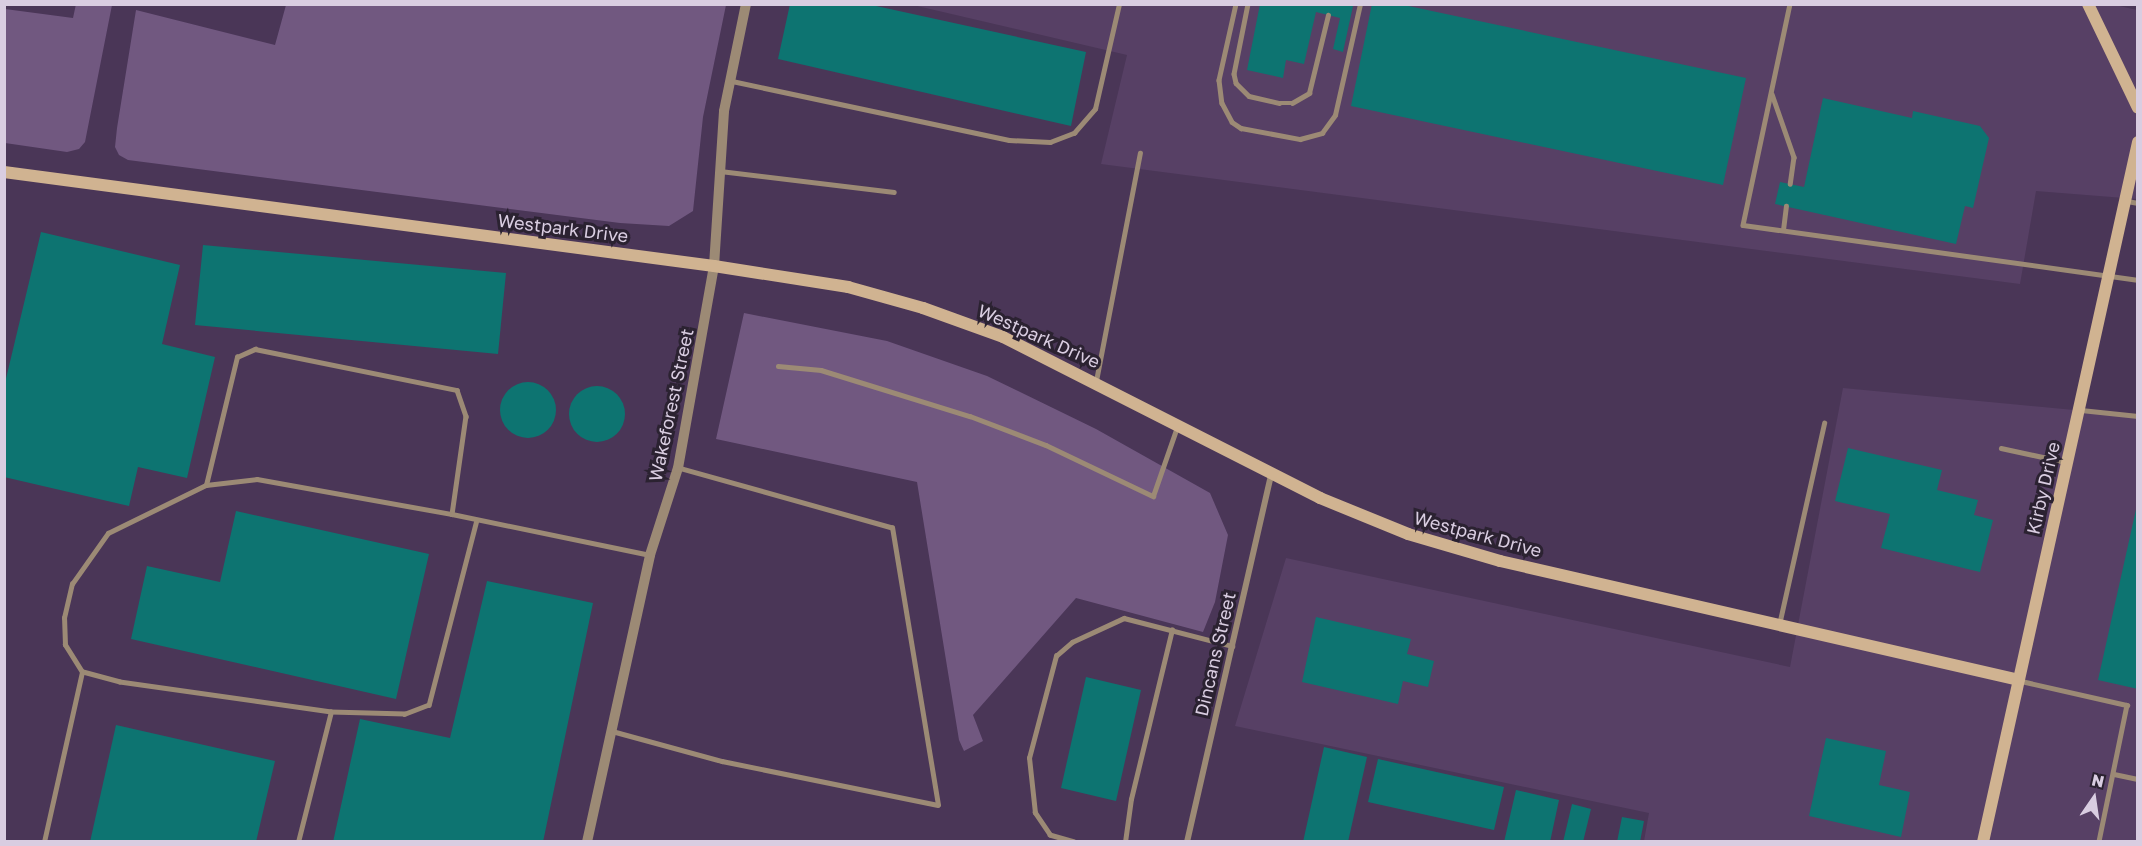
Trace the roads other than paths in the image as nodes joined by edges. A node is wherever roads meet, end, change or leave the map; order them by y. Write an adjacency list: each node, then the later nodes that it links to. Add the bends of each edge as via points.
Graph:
1 (746, 4): 9 (street, Wakeforest Street)
2 (1119, 4): 9 (lane, via 1095,109 1074,133 1050,142 1009,140)
3 (1236, 4): 5 (lane, via 1219,80 1222,103 1232,122 1241,128 1300,139 1322,133 1335,115)
4 (1248, 4): 8 (lane, via 1235,64 1236,83 1249,96 1279,103 1292,103 1309,93)
5 (1360, 4)
6 (1790, 4): 10 (lane)
7 (2088, 4): 11 (main road)
8 (1328, 15)
9 (730, 81): 14 (street, Wakeforest Street)
10 (1771, 92): 16 (lane, via 1794,157); 21 (lane, via 1743,225)
11 (2138, 108)
12 (2138, 142): 18 (main road, Kirby Drive)
13 (1140, 153): 26 (lane)
14 (720, 171): 17 (lane); 22 (street, Wakeforest Street)
15 (4, 172): 22 (main road, Westpark Drive)
16 (1790, 184)
17 (894, 192)
18 (2125, 200): 19 (lane); 23 (main road, Kirby Drive)
19 (2138, 203)
20 (1786, 206): 21 (lane)
21 (1783, 230): 23 (lane)
22 (714, 266): 26 (main road, Westpark Drive, via 812,280 923,308 1003,337); 33 (street, Wakeforest Street)
23 (2108, 276): 24 (lane); 27 (main road, Kirby Drive)
24 (2138, 280)
25 (778, 366): 30 (lane, via 821,370 970,416 1046,445 1153,495)
26 (1096, 381): 30 (main road, Westpark Drive)
27 (2079, 410): 28 (lane); 32 (main road, Kirby Drive)
28 (2138, 416)
29 (1824, 423): 39 (lane)
30 (1178, 424): 34 (main road, Westpark Drive)
31 (2001, 448): 32 (lane)
32 (2067, 462): 43 (main road, Kirby Drive)
33 (678, 468): 38 (street, Wakeforest Street); 45 (lane, via 891,528 938,805 722,760)
34 (1271, 474): 39 (main road, Westpark Drive, via 1358,514 1443,546); 41 (street, Dincans Street)
35 (206, 485): 36 (lane, via 256,479); 36 (lane, via 237,357 255,350 458,390 466,416); 42 (lane, via 108,533 72,584 64,618 64,645)
36 (452, 514): 37 (lane)
37 (477, 520): 38 (lane); 44 (lane, via 429,705 405,714)
38 (650, 555): 45 (street, Wakeforest Street)
39 (1779, 625): 43 (main road, Westpark Drive)
40 (1172, 630): 41 (lane); 51 (lane, via 1124,618 1071,642 1056,656 1029,758 1035,813 1050,835); 52 (lane, via 1131,799)
41 (1232, 646): 53 (street, Dincans Street)
42 (82, 672): 44 (lane, via 120,682); 48 (lane)
43 (2019, 680): 46 (lane, via 2127,705); 54 (main road, Kirby Drive)
44 (331, 712): 49 (lane)
45 (612, 731): 50 (street, Wakeforest Street)
46 (2114, 774): 47 (lane); 55 (lane)
47 (2138, 779)
48 (44, 842)
49 (298, 842)
50 (587, 842)
51 (1074, 842)
52 (1125, 842)
53 (1187, 842)
54 (1983, 842)
55 (2098, 842)

